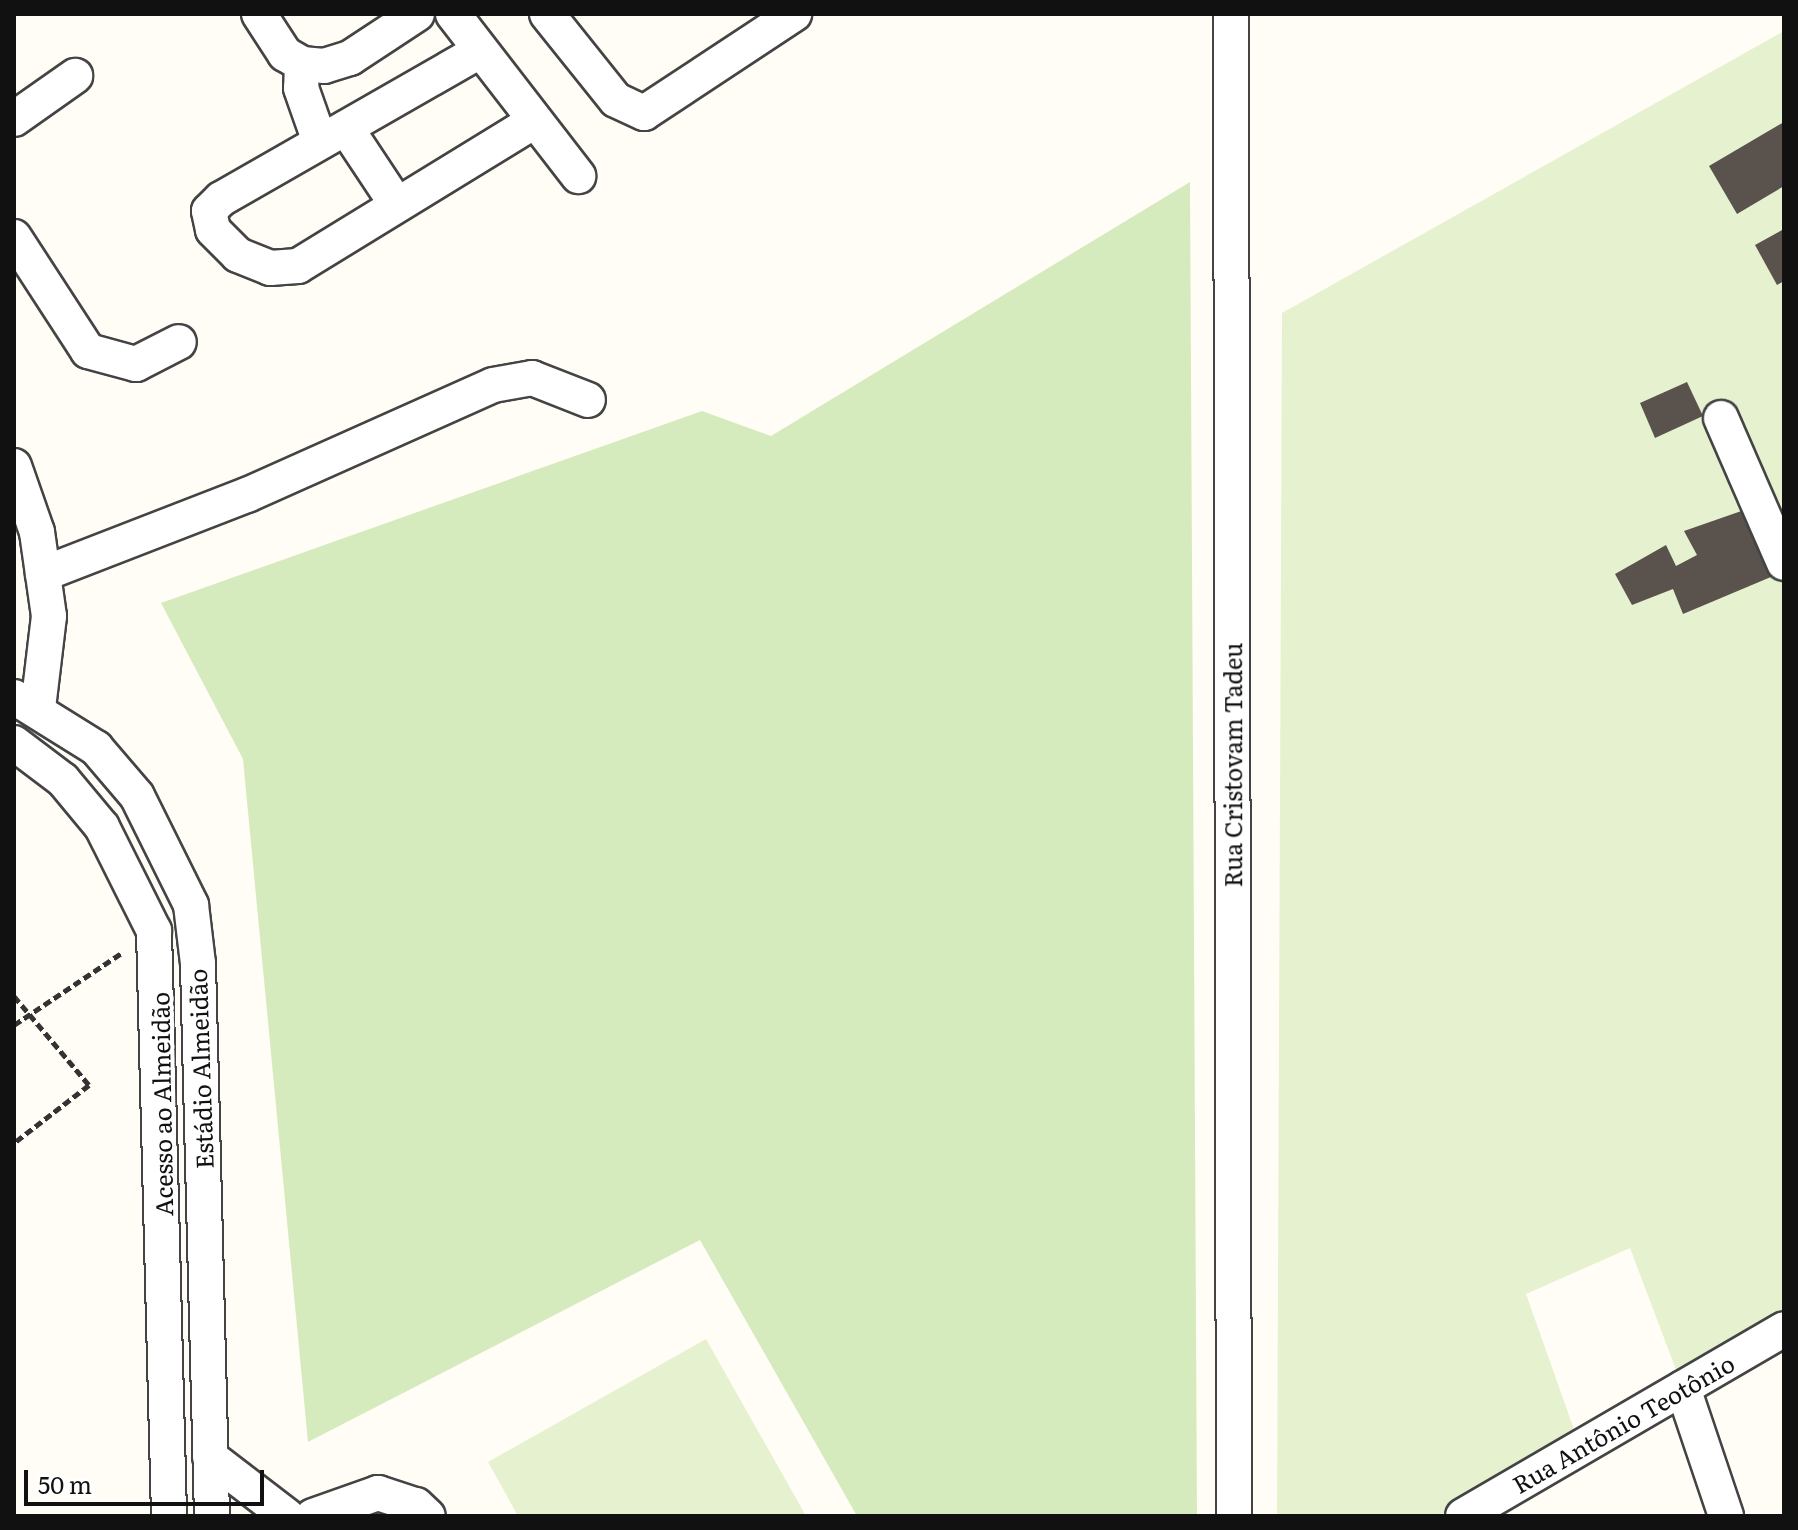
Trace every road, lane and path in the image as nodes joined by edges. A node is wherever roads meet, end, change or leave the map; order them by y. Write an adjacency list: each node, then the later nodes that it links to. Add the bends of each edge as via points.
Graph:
1 (259, 14): 9 (street, via 285,54)
2 (417, 14): 9 (street, via 350,58 324,66)
3 (453, 14): 8 (street)
4 (547, 14): 7 (street, via 616,100 644,113)
5 (794, 14): 7 (street)
6 (1231, 14): 38 (street, Rua Cristovam Tadeu)
7 (757, 24)
8 (478, 52): 12 (street); 13 (street)
9 (302, 64): 13 (street, via 301,88)
10 (75, 76): 11 (street)
11 (14, 119)
12 (533, 122): 14 (street); 15 (street)
13 (333, 135): 15 (street); 15 (street, via 209,211 213,230 238,255 270,268 298,266)
14 (578, 176)
15 (397, 205)
16 (14, 237): 17 (street, via 88,351 136,364)
17 (179, 342)
18 (588, 400): 22 (street, via 532,378 493,385 247,495)
19 (1721, 418): 21 (street)
20 (14, 466): 22 (street, via 37,532)
21 (1784, 563)
22 (43, 574): 23 (street, via 49,616)
23 (26, 702): 32 (street, Estádio Almeidão, via 96,748 137,796 191,905 198,964)
24 (14, 743): 25 (street, Acesso ao Almeidão, via 63,780 102,827)
25 (154, 931): 27 (path); 33 (street, Acesso ao Almeidão)
26 (14, 996): 27 (path)
27 (30, 1015): 28 (path); 29 (path, via 89,1085)
28 (14, 1025)
29 (14, 1143)
30 (1784, 1329): 31 (street, Rua Antônio Teotônio)
31 (1683, 1388): 39 (street, Rua Antônio Teotônio); 40 (street)
32 (210, 1457): 34 (street, Estádio Almeidão); 35 (street)
33 (169, 1516)
34 (212, 1516)
35 (287, 1516)
36 (313, 1516): 37 (street, via 378,1493 416,1505)
37 (428, 1516)
38 (1234, 1516)
39 (1463, 1516)
40 (1726, 1516)

